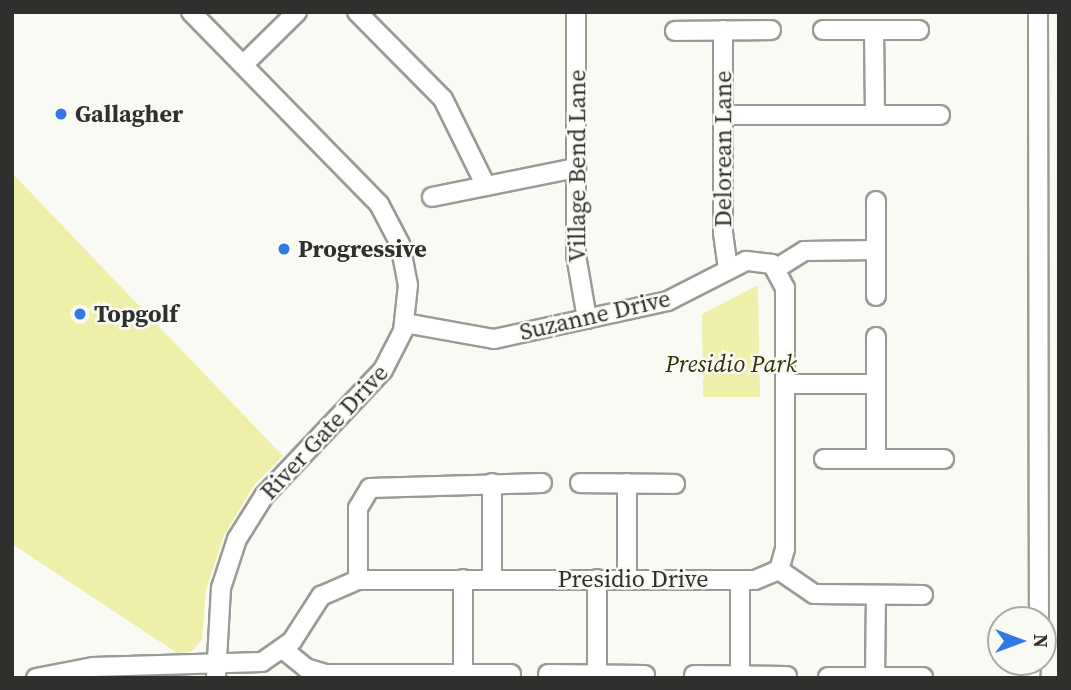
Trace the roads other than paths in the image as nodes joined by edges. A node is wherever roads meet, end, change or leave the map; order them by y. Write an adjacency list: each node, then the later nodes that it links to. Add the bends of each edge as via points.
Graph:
1 (191, 12): 12 (street, River Gate Drive)
2 (296, 12): 12 (street)
3 (357, 12): 17 (street, via 449,106)
4 (576, 12): 16 (street, Village Bend Lane)
5 (1038, 12): 46 (street)
6 (675, 30): 7 (street)
7 (723, 30): 8 (street); 15 (street, Delorean Lane)
8 (771, 30)
9 (823, 30): 10 (street)
10 (874, 30): 11 (street); 13 (street)
11 (919, 30)
12 (243, 65): 25 (street, River Gate Drive, via 387,217 407,274)
13 (875, 115): 14 (street); 15 (street)
14 (940, 115)
15 (723, 116): 21 (street, Delorean Lane)
16 (576, 167): 17 (street); 24 (street, Village Bend Lane, via 576,267)
17 (486, 186): 18 (street)
18 (432, 197)
19 (876, 201): 20 (street)
20 (876, 250): 22 (street, via 804,251); 23 (street)
21 (728, 268): 22 (street, Suzanne Drive, via 754,260); 24 (street, Suzanne Drive, via 668,301)
22 (777, 268): 27 (street, via 785,282)
23 (876, 296)
24 (587, 319): 25 (street, Suzanne Drive, via 487,339)
25 (405, 323): 48 (street, River Gate Drive, via 377,380 277,482 245,523 221,588)
26 (876, 337): 28 (street)
27 (785, 384): 28 (street); 37 (street, via 785,549)
28 (876, 384): 30 (street)
29 (824, 459): 30 (street)
30 (876, 459): 31 (street)
31 (944, 459)
32 (492, 483): 33 (street); 39 (street); 42 (street, via 370,488 358,508)
33 (542, 483)
34 (580, 483): 35 (street)
35 (627, 483): 36 (street); 41 (street)
36 (675, 484)
37 (779, 570): 43 (street, Presidio Drive, via 766,578); 44 (street, via 807,592)
38 (463, 579): 39 (street, Presidio Drive); 42 (street, Presidio Drive); 49 (street)
39 (492, 579): 40 (street, Presidio Drive)
40 (597, 579): 41 (street, Presidio Drive); 52 (street)
41 (626, 579): 43 (street, Presidio Drive)
42 (358, 580): 47 (street, Presidio Drive, via 321,596)
43 (740, 580): 55 (street)
44 (876, 594): 45 (street); 58 (street)
45 (923, 595)
46 (1040, 606)
47 (284, 650): 48 (street, via 262,662); 49 (street, via 319,673)
48 (216, 673): 60 (street, via 93,667)
49 (463, 674): 50 (street)
50 (511, 674)
51 (548, 674): 52 (street)
52 (597, 675): 53 (street)
53 (645, 675)
54 (694, 676): 55 (street)
55 (740, 676): 56 (street)
56 (787, 676)
57 (828, 677): 58 (street)
58 (875, 677): 59 (street)
59 (923, 677)
60 (36, 678)

